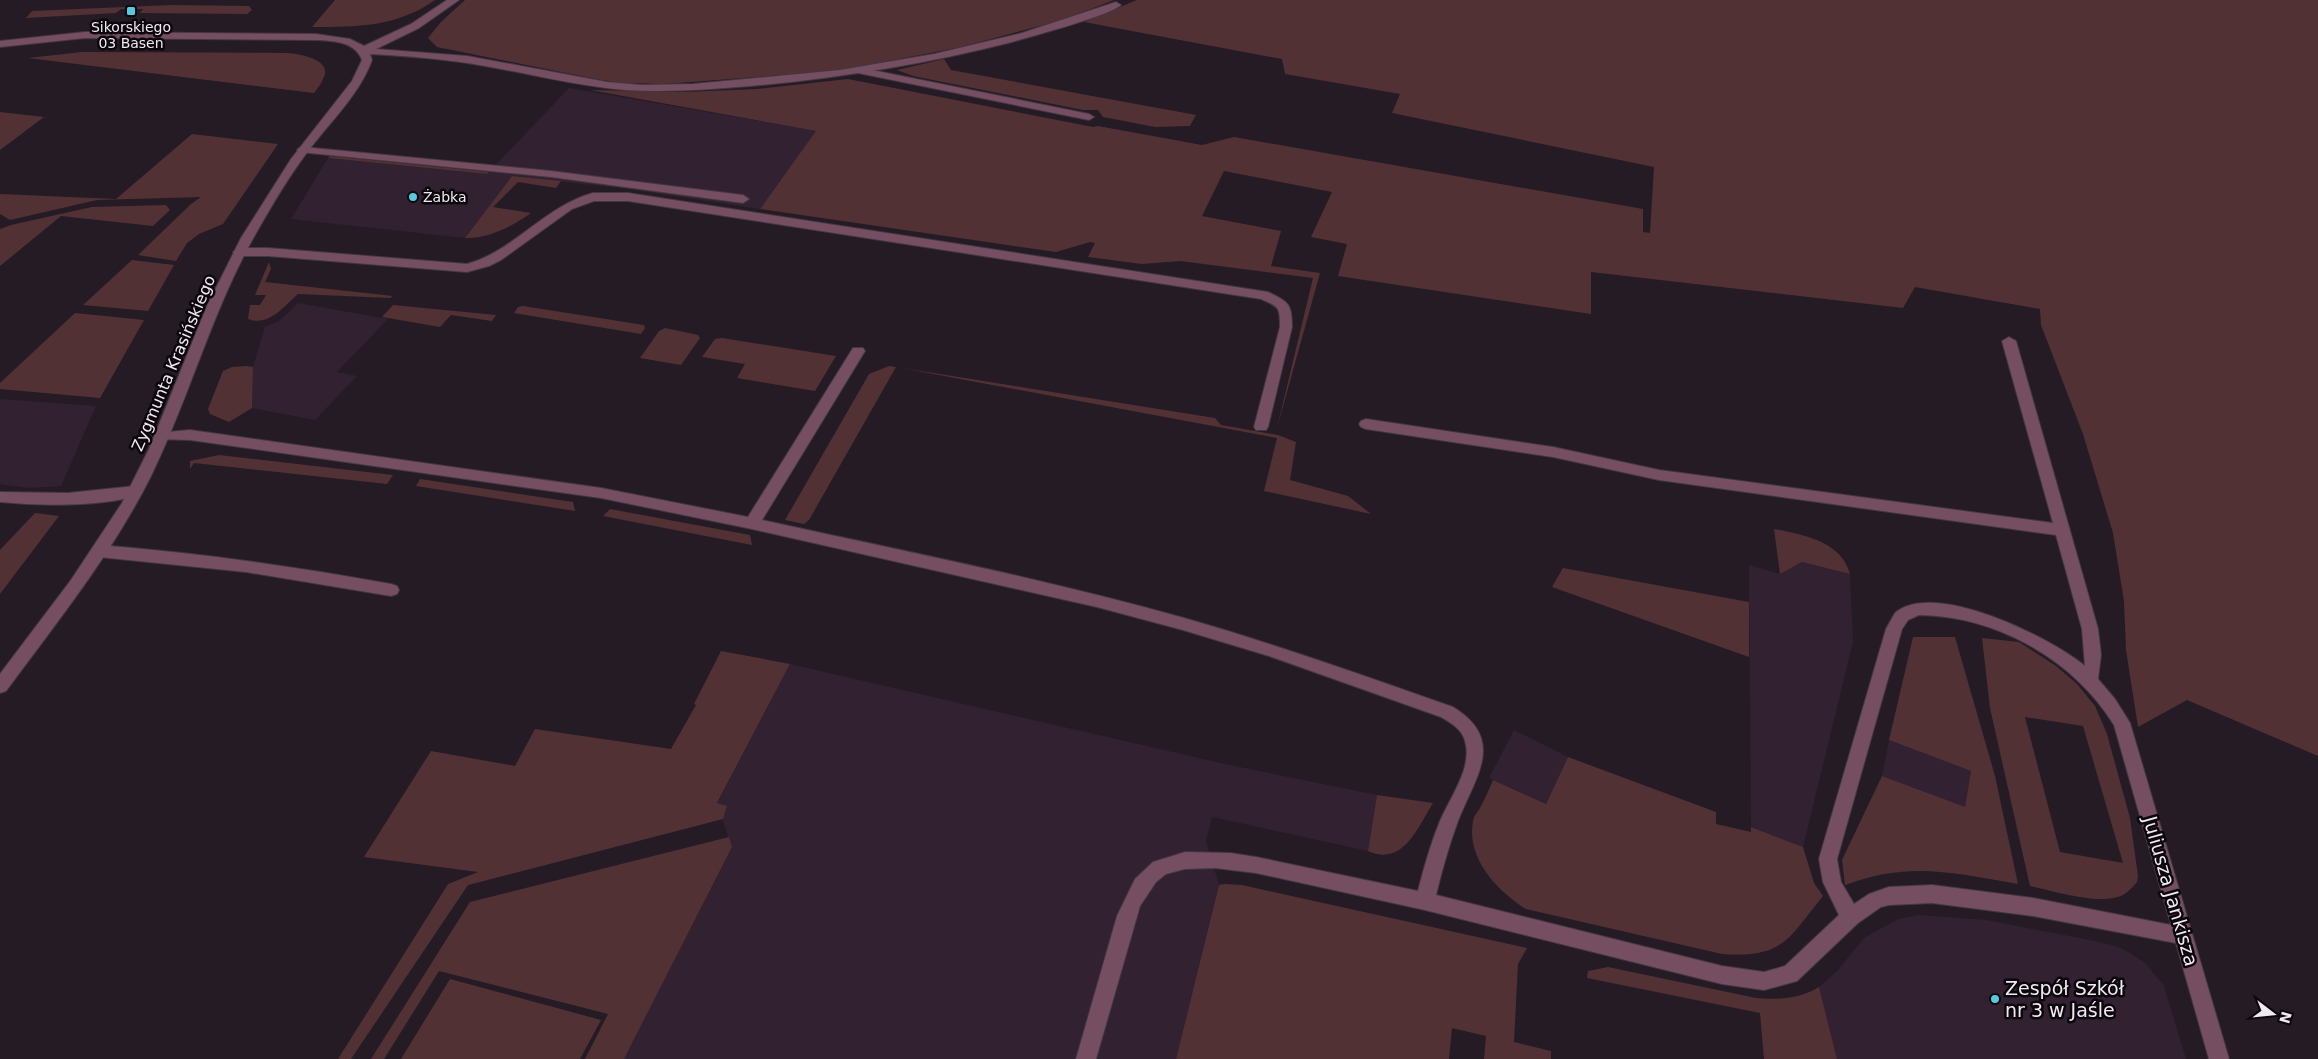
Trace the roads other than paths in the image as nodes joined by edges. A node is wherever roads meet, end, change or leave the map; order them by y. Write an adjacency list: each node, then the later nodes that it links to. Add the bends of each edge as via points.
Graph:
1 (454, 0): 4 (street, via 415,26)
2 (1116, 5): 5 (street, via 1028,35)
3 (0, 44): 4 (street, via 85,35 236,35 330,38 349,42)
4 (364, 51): 5 (street, via 422,54 606,85 648,88 779,81); 7 (street, Zygmunta Krasińskiego, via 367,60 362,72)
5 (862, 72): 6 (street)
6 (1089, 117)
7 (303, 150): 8 (street, via 560,175); 9 (street, Zygmunta Krasińskiego)
8 (743, 199)
9 (239, 252): 13 (street, via 467,268 496,257 568,206 593,197 628,197 1264,295 1281,302 1287,316); 14 (street, Zygmunta Krasińskiego, via 200,336)
10 (2009, 341): 18 (street)
11 (858, 350): 17 (street)
12 (1366, 424): 18 (street, via 1553,452 1659,475)
13 (1261, 427)
14 (162, 436): 15 (street, Zygmunta Krasińskiego); 17 (street, via 190,435 601,493)
15 (135, 492): 16 (street, via 70,500); 19 (street, Zygmunta Krasińskiego)
16 (0, 497)
17 (752, 523): 23 (street, via 1173,621 1271,650 1447,712 1468,729 1474,742 1474,765 1449,821)
18 (2062, 530): 21 (street, via 2090,629 2095,657)
19 (98, 551): 20 (street, via 313,575); 22 (street, Zygmunta Krasińskiego)
20 (392, 590)
21 (2089, 680): 24 (street, Juliusza Jankisza, via 2039,642 1961,614 1930,608 1911,611 1897,620 1828,859 1831,882); 25 (street, Juliusza Jankisza, via 2122,723)
22 (0, 686)
23 (1425, 901): 24 (street, via 1722,975 1764,981 1790,974); 26 (street, via 1232,862 1186,861 1158,868 1147,877 1126,916)
24 (1851, 917): 25 (street, via 1876,900 1890,896 1932,894 2033,907)
25 (2184, 936): 27 (street, Juliusza Jankisza)
26 (1086, 1059)
27 (2220, 1059)

